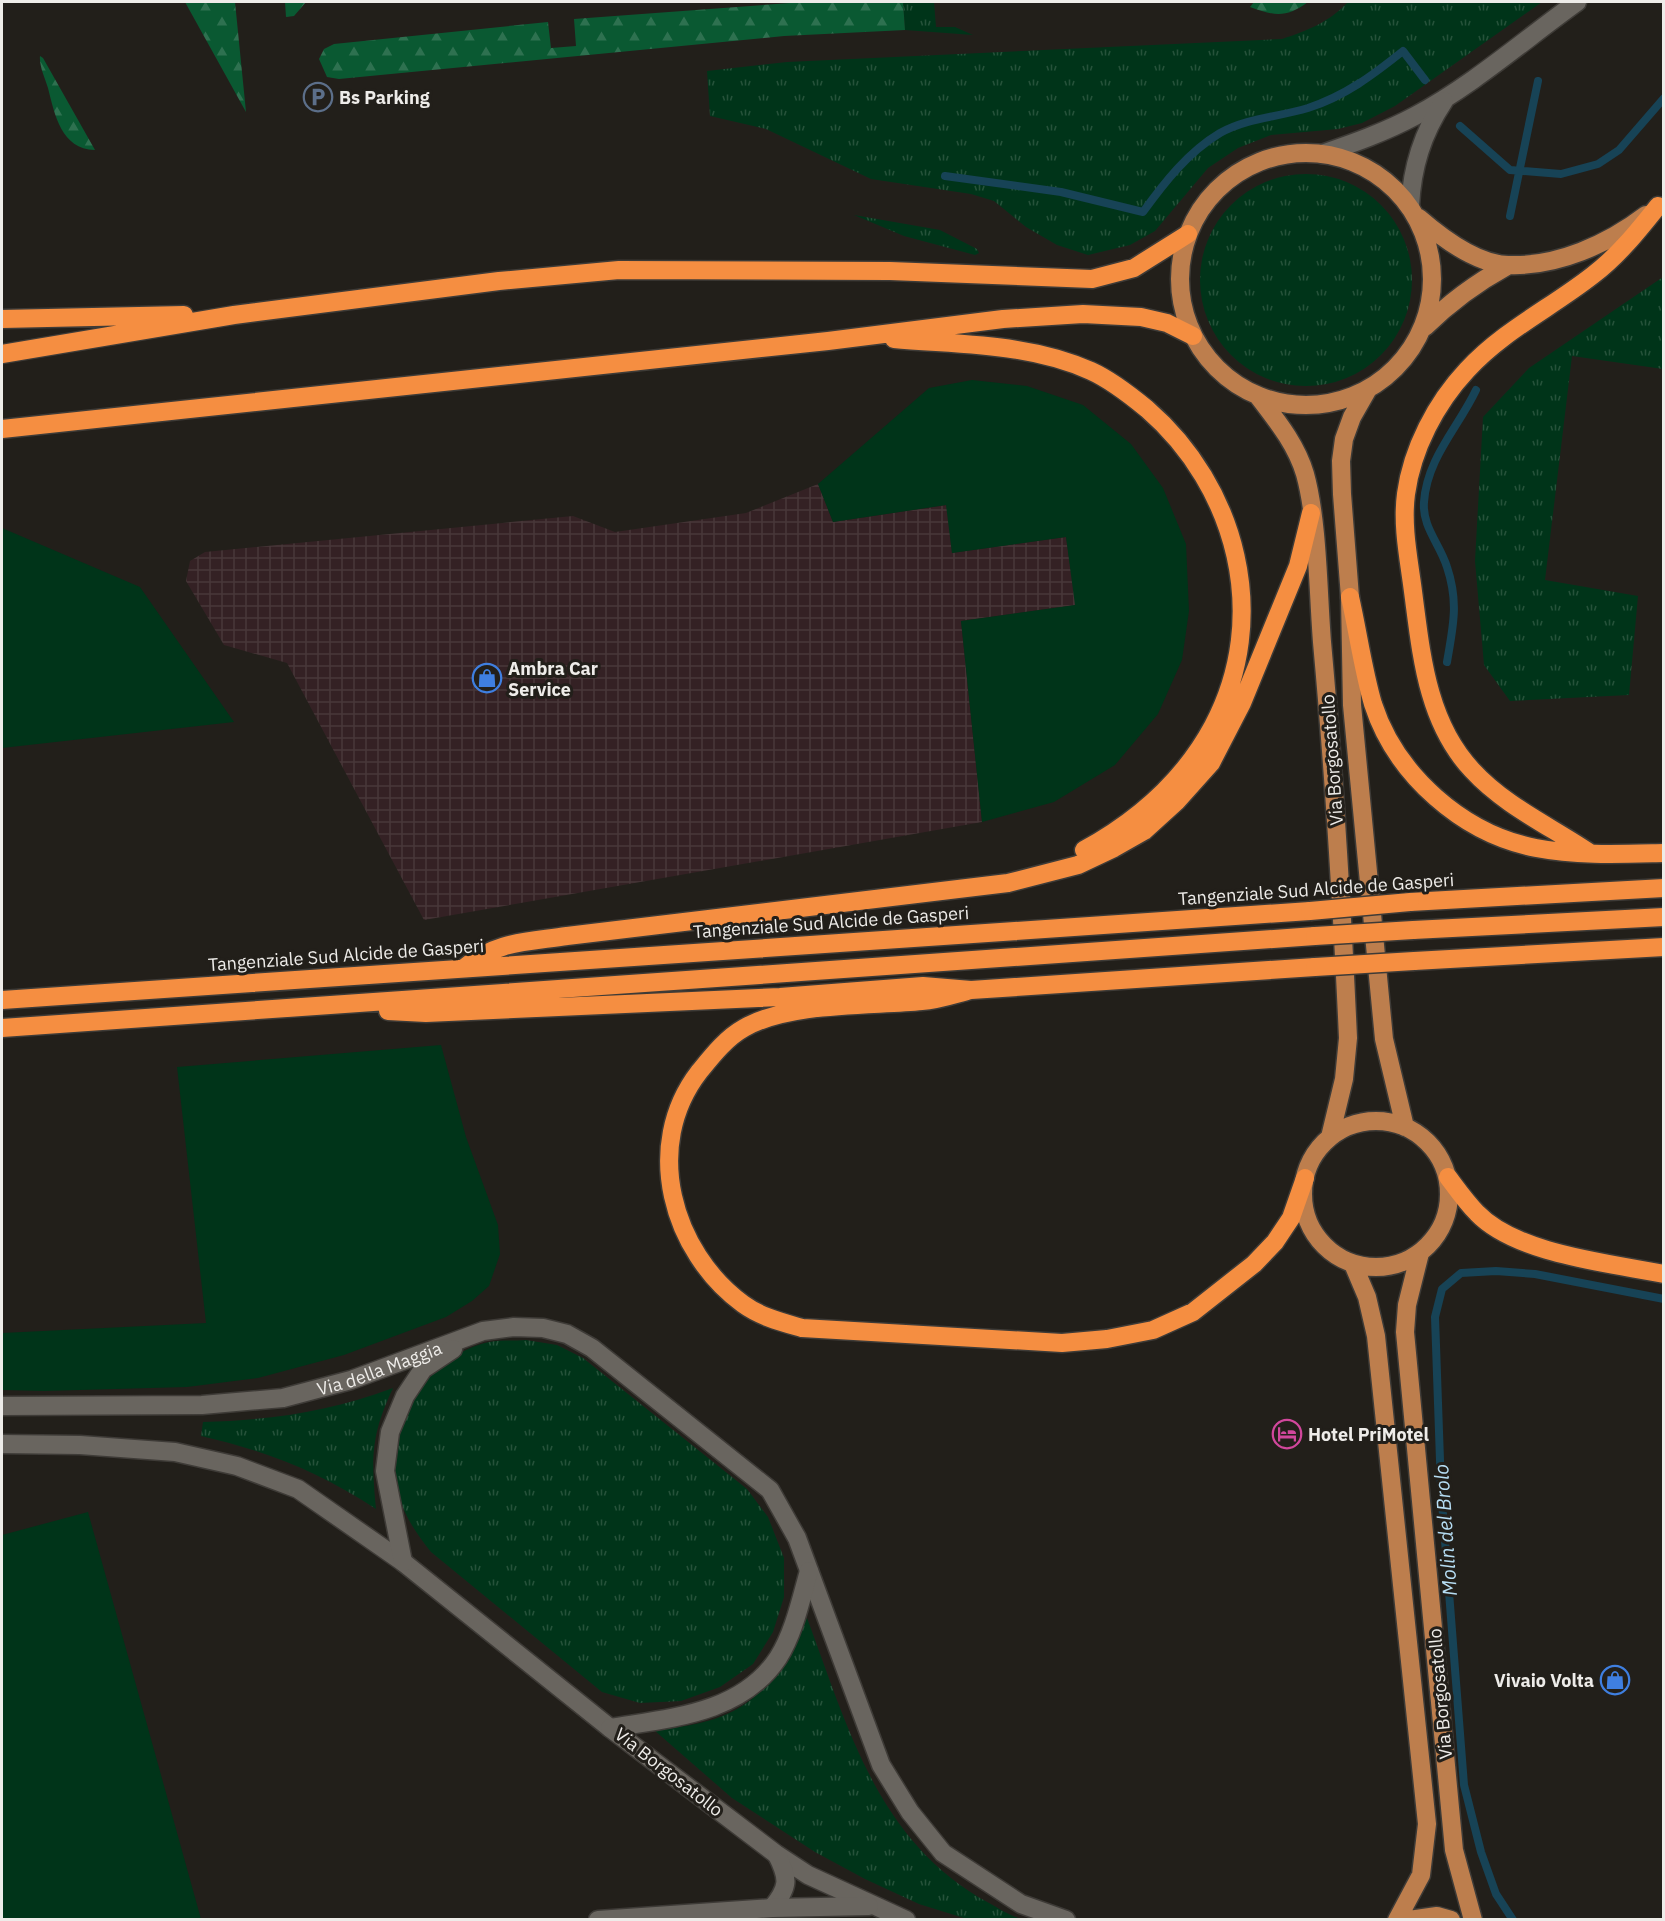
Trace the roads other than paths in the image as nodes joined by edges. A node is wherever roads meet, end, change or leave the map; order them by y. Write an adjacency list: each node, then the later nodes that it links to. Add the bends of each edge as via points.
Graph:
1 (1576, 2): 2 (street)
2 (1447, 97): 3 (street, via 1386,131); 5 (street, via 1415,160)
3 (1322, 154): 5 (main road, via 1362,166 1380,177); 6 (main road, via 1280,156 1241,171 1209,198)
4 (1661, 203): 7 (main road, via 1603,243 1572,255); 19 (highway, via 1627,245 1593,276 1506,333 1466,371 1432,417 1413,463 1406,494 1405,526 1424,668 1444,730 1471,769 1503,799)
5 (1413, 211): 7 (main road, via 1446,241); 10 (main road, via 1426,237 1433,284)
6 (1188, 234): 8 (highway, via 1134,268 1092,279 878,271 619,270 499,281); 12 (main road, via 1181,259 1180,286)
7 (1507, 266): 10 (main road, via 1466,291)
8 (234, 315): 9 (highway); 13 (highway)
9 (2, 319)
10 (1422, 330): 14 (main road, via 1400,364)
11 (868, 336): 12 (highway, via 962,322 1083,315 1141,317 1167,323); 16 (highway); 21 (highway, via 1029,352 1091,371 1129,394 1171,430 1215,494 1230,532 1242,600 1240,637 1234,669 1214,725 1192,758 1142,813)
12 (1193, 336): 15 (main road, via 1210,361 1232,382)
13 (2, 354)
14 (1368, 389): 15 (main road, via 1336,401 1303,406); 18 (main road, Via Borgosatollo, via 1352,417 1341,461)
15 (1258, 396): 17 (main road, Via Borgosatollo, via 1297,453)
16 (2, 429)
17 (1311, 513): 21 (highway, via 1298,566 1242,703 1211,762 1144,831 1078,865); 31 (main road, Via Borgosatollo, via 1331,737 1348,1038 1344,1078)
18 (1350, 597): 19 (highway, via 1373,704 1393,746 1415,777 1457,814 1498,836 1534,848); 30 (main road, Via Borgosatollo, via 1352,705 1384,1038)
19 (1590, 853): 20 (highway)
20 (1664, 853)
21 (1054, 870): 25 (highway, via 1008,883 525,942 480,954)
22 (1664, 888): 25 (highway, Tangenziale Sud Alcide de Gasperi, bridge)
23 (1664, 917): 28 (highway, bridge, via 1315,936)
24 (1664, 947): 26 (highway, bridge)
25 (464, 968): 27 (highway, Tangenziale Sud Alcide de Gasperi)
26 (971, 990): 28 (highway, via 923,986 780,997); 33 (highway, via 926,1001 782,1012 744,1028 724,1043 688,1087 675,1115 669,1145 668,1168 676,1214 714,1278 744,1305 770,1319 802,1328 1062,1343 1153,1330 1193,1312 1254,1264 1291,1218)
27 (2, 1000)
28 (463, 1004): 29 (highway, via 309,1007)
29 (2, 1028)
30 (1405, 1127): 31 (main road, Via Borgosatollo, via 1367,1122); 32 (main road, Via Borgosatollo, via 1425,1139 1439,1156)
31 (1330, 1137): 33 (main road, Via Borgosatollo)
32 (1448, 1177): 34 (main road, Via Borgosatollo, via 1450,1198 1445,1219 1435,1238); 36 (highway, via 1478,1214 1509,1234 1545,1250)
33 (1305, 1178): 35 (main road, Via Borgosatollo, via 1304,1205 1312,1230 1330,1251)
34 (1420, 1253): 35 (main road, Via Borgosatollo, via 1388,1267); 53 (main road, Via Borgosatollo, via 1407,1305 1405,1332 1454,1850)
35 (1353, 1264): 50 (main road, Via Borgosatollo, via 1367,1297 1376,1336 1427,1824 1421,1875)
36 (1664, 1274)
37 (483, 1331): 38 (street, Via della Maggia, via 351,1380 284,1398 202,1404); 40 (street, Via della Maggia, via 423,1369 405,1396 390,1432 385,1471); 41 (street, via 543,1328 567,1334 592,1348 770,1490 797,1538)
38 (2, 1406)
39 (2, 1444): 40 (street, via 175,1452 237,1466 297,1489)
40 (403, 1562): 42 (street)
41 (809, 1571): 42 (street, Via Borgosatollo, via 797,1615 778,1657 749,1690 710,1709); 49 (street, via 881,1765 910,1812 943,1853 1021,1904)
42 (609, 1728): 43 (street, Via Borgosatollo)
43 (776, 1854): 44 (street, Via Borgosatollo, via 808,1875); 45 (street, via 786,1875 783,1893)
44 (874, 1905): 45 (street); 48 (street, Via Borgosatollo)
45 (772, 1908): 46 (street)
46 (714, 1916): 47 (street)
47 (598, 1920)
48 (906, 1920)
49 (1066, 1920)
50 (1397, 1920)
51 (1409, 1920): 52 (main road, via 1437,1916)
52 (1451, 1920)
53 (1473, 1920)

